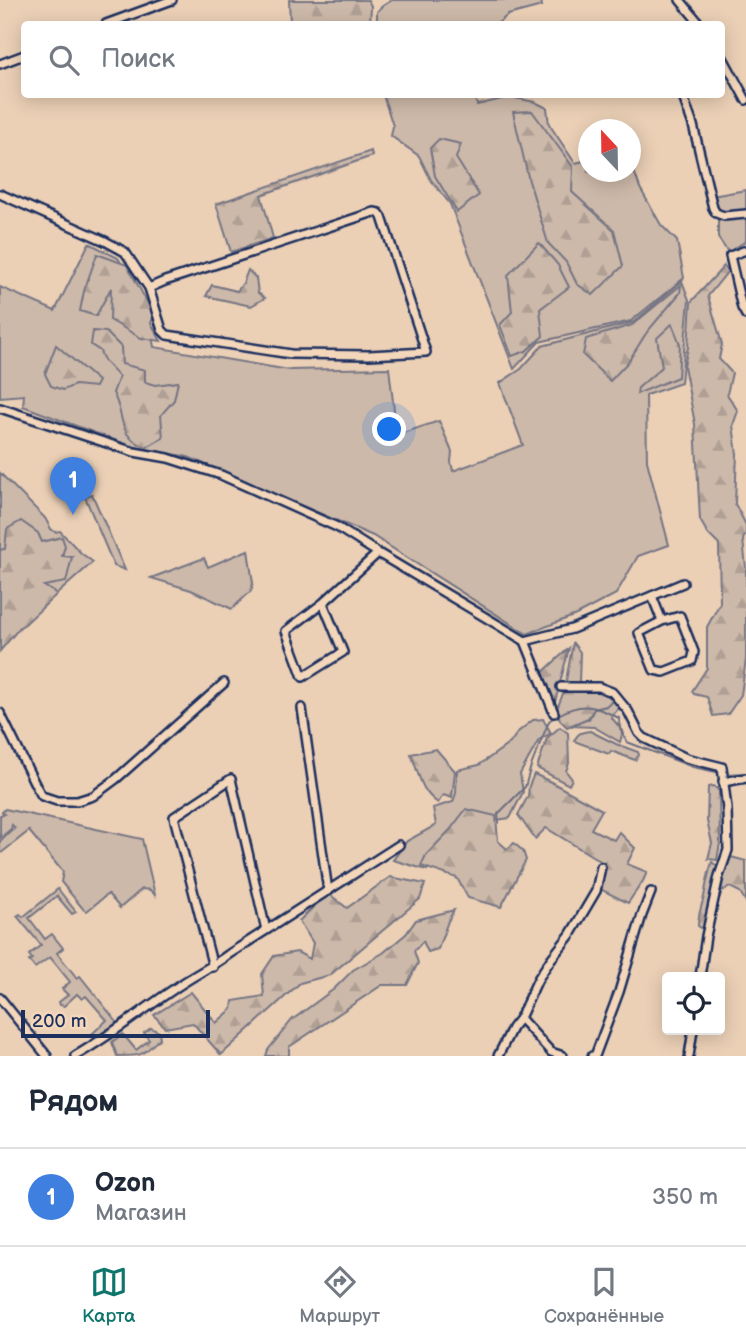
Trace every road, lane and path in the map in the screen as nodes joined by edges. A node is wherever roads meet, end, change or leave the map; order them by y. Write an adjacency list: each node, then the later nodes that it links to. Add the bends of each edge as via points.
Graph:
1 (172, 0): 3 (street)
2 (680, 0): 4 (street)
3 (114, 21)
4 (697, 21)
5 (21, 56): 7 (street)
6 (725, 62): 9 (street)
7 (0, 64)
8 (683, 98): 11 (street, via 716,214)
9 (746, 100)
10 (0, 194): 13 (street, via 125,252)
11 (746, 214)
12 (746, 250): 14 (street, via 730,256)
13 (149, 288): 13 (street, via 379,213 426,352 291,354 167,335)
14 (746, 315)
15 (0, 408): 16 (street, via 227,477 337,527)
16 (378, 554): 19 (street); 21 (street)
17 (683, 583): 18 (street)
18 (652, 596): 20 (street); 21 (street, via 572,629)
19 (323, 603): 19 (street, via 286,631 303,677 343,652)
20 (663, 621): 20 (street, via 680,616 694,652 692,661 664,672 654,670 639,633)
21 (526, 641): 26 (street)
22 (224, 683): 25 (street, via 116,779 93,796 77,801 42,796)
23 (561, 687): 27 (street, via 599,687 612,692 645,738)
24 (302, 708): 31 (street)
25 (0, 713)
26 (554, 713)
27 (723, 774): 28 (street); 35 (street, via 728,850)
28 (746, 778)
29 (399, 845): 31 (street)
30 (601, 867): 37 (street, via 596,891 538,979)
31 (328, 891): 33 (street)
32 (651, 892): 43 (street)
33 (266, 930): 34 (street); 34 (street, via 231,779 174,817)
34 (213, 967): 40 (street)
35 (702, 972)
36 (0, 998): 39 (street)
37 (520, 1018): 41 (street); 42 (street, via 551,1052)
38 (692, 1035): 44 (street)
39 (47, 1056)
40 (75, 1056)
41 (498, 1056)
42 (562, 1056)
43 (593, 1056)
44 (689, 1056)

